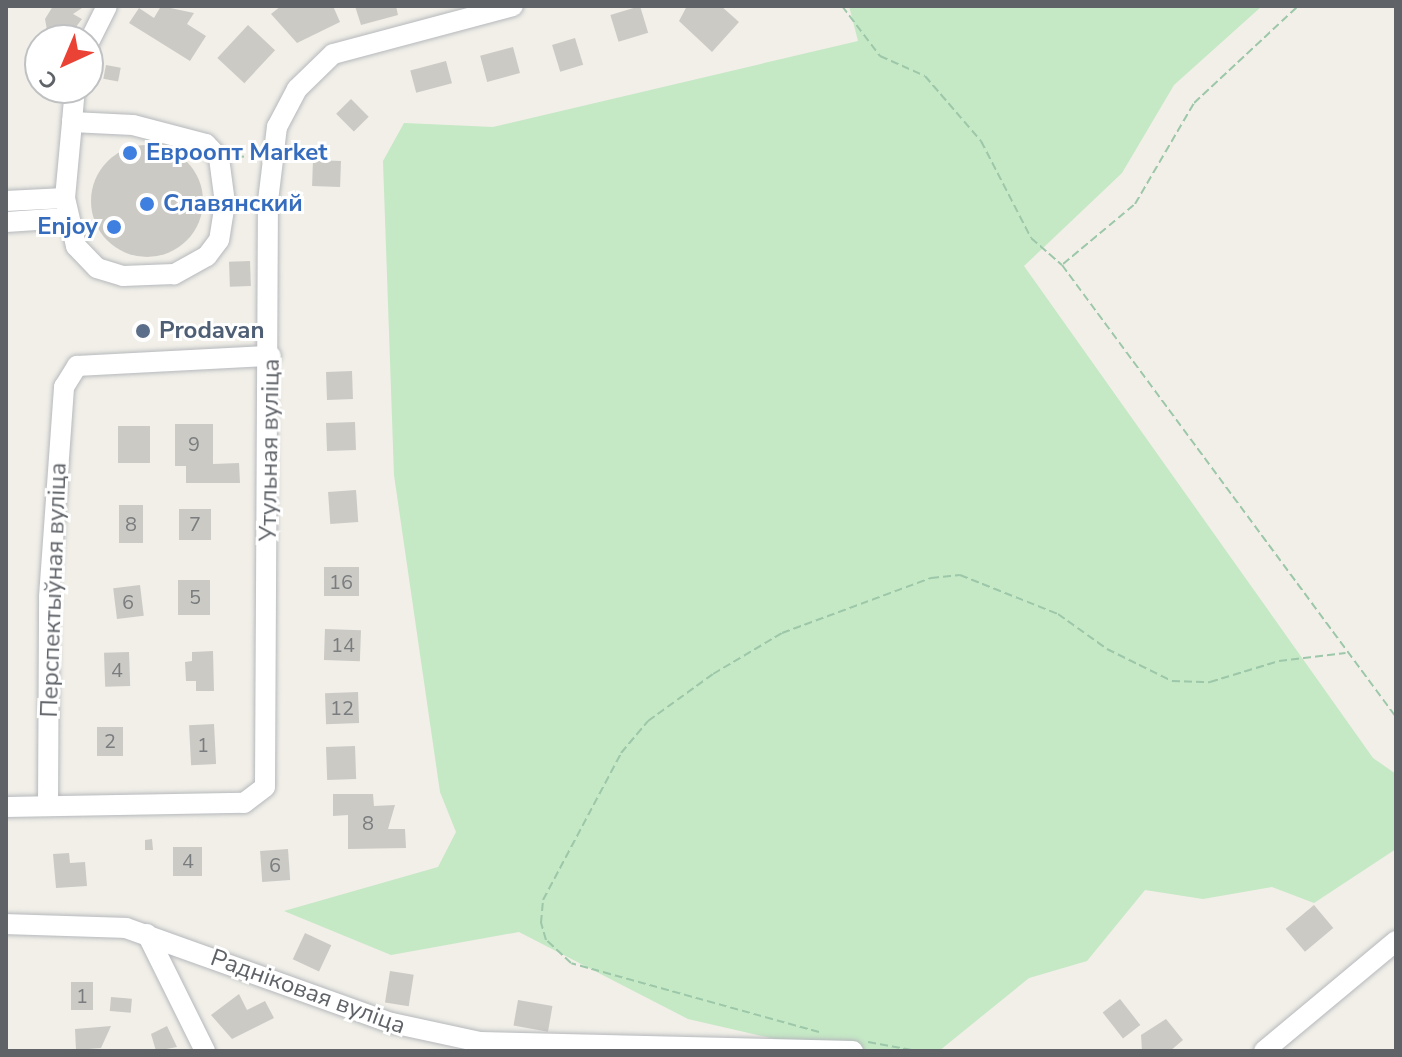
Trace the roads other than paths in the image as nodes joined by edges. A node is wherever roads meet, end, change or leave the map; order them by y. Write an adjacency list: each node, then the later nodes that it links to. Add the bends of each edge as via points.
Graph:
1 (513, 6): 2 (street, Утульная вуліца)
2 (456, 13): 10 (street, Утульная вуліца, via 333,54 297,89 272,155)
3 (74, 104): 4 (street)
4 (72, 122): 6 (street); 6 (street, via 188,135 219,158 224,222 219,240 194,268 151,277 97,268 76,246)
5 (6, 201): 6 (street)
6 (66, 208): 8 (street)
7 (6, 209): 8 (street)
8 (6, 222): 9 (street)
9 (6, 231)
10 (271, 356): 11 (street, Перспектыўная вуліца, via 77,366 71,377 49,597); 11 (street, Утульная вуліца, via 265,787 244,803)
11 (48, 806): 12 (street, Утульная вуліца)
12 (6, 807)
13 (6, 924): 14 (street, Радніковая вуліца)
14 (147, 934): 16 (street, Радніковая вуліца, via 426,1034 637,1051); 17 (street)
15 (1394, 942): 18 (street)
16 (854, 1046)
17 (205, 1051)
18 (1264, 1051)

